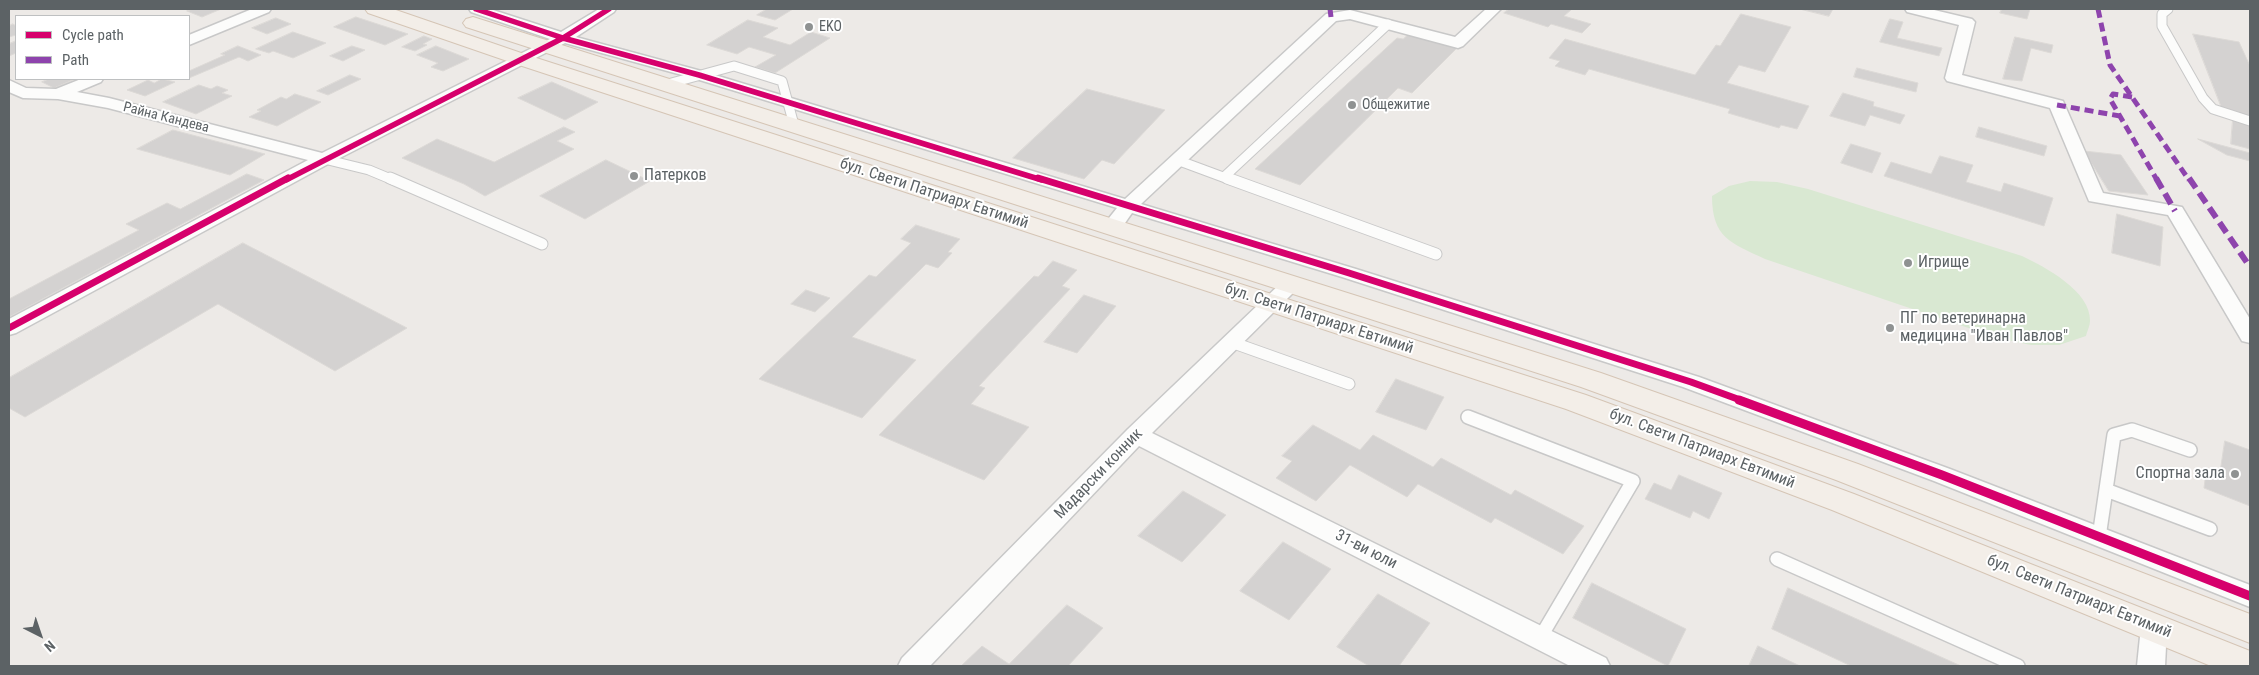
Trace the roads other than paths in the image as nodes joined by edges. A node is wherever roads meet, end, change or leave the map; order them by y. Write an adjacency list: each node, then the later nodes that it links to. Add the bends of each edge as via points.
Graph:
1 (264, 9): 10 (street)
2 (375, 9): 12 (main road, бул. Свети Патриарх Евтимий)
3 (426, 9): 11 (main road, бул. Свети Патриарх Евтимий)
4 (476, 9): 11 (street)
5 (1494, 9): 9 (street, via 1458,43)
6 (1912, 9): 30 (street, via 1967,22 1953,78 2057,105 2096,197 2174,211)
7 (2168, 9): 19 (lane, via 2162,14 2162,26 2203,98 2213,109)
8 (606, 10): 11 (street)
9 (1388, 24): 22 (street, via 1350,14 1331,17); 23 (lane)
10 (190, 40)
11 (555, 42): 12 (street); 13 (street); 16 (main road, бул. Свети Патриарх Евтимий)
12 (520, 59): 21 (street); 28 (main road, бул. Свети Патриарх Евтимий)
13 (699, 75): 16 (lane); 18 (street)
14 (93, 80): 17 (street)
15 (9, 85): 17 (street, Райна Кандева, via 23,92)
16 (664, 85): 20 (main road, бул. Свети Патриарх Евтимий)
17 (58, 94): 21 (street, Райна Кандева, via 110,103)
18 (789, 103): 20 (lane); 24 (street)
19 (2250, 121)
20 (794, 125): 25 (main road, бул. Свети Патриарх Евтимий)
21 (324, 159): 26 (lane, via 369,170); 29 (street)
22 (1177, 160): 23 (lane); 24 (street)
23 (1224, 178): 27 (lane)
24 (1128, 206): 25 (street); 38 (street, via 1691,382)
25 (1111, 228): 28 (main road, бул. Свети Патриарх Евтимий)
26 (542, 244)
27 (1436, 254)
28 (1280, 295): 31 (street, Мадарски конник); 41 (main road, бул. Свети Патриарх Евтимий, via 1843,502); 42 (main road, бул. Свети Патриарх Евтимий, via 1591,380 1847,472)
29 (9, 328)
30 (2250, 336)
31 (1231, 342): 32 (lane); 34 (street, Мадарски конник)
32 (1349, 384)
33 (1468, 416): 43 (lane, via 1634,481)
34 (1136, 435): 43 (street, 31-ви юли); 44 (street, Мадарски конник)
35 (2190, 450): 36 (lane, via 2132,430 2114,435)
36 (2106, 490): 37 (lane); 38 (lane)
37 (2210, 529)
38 (2099, 536): 40 (street)
39 (1777, 559): 46 (lane)
40 (2250, 596)
41 (2154, 627): 47 (street); 48 (main road, бул. Свети Патриарх Евтимий)
42 (2250, 629)
43 (1540, 638): 45 (street, 31-ви юли)
44 (912, 666)
45 (1596, 666)
46 (2018, 666)
47 (2151, 666)
48 (2249, 666)

